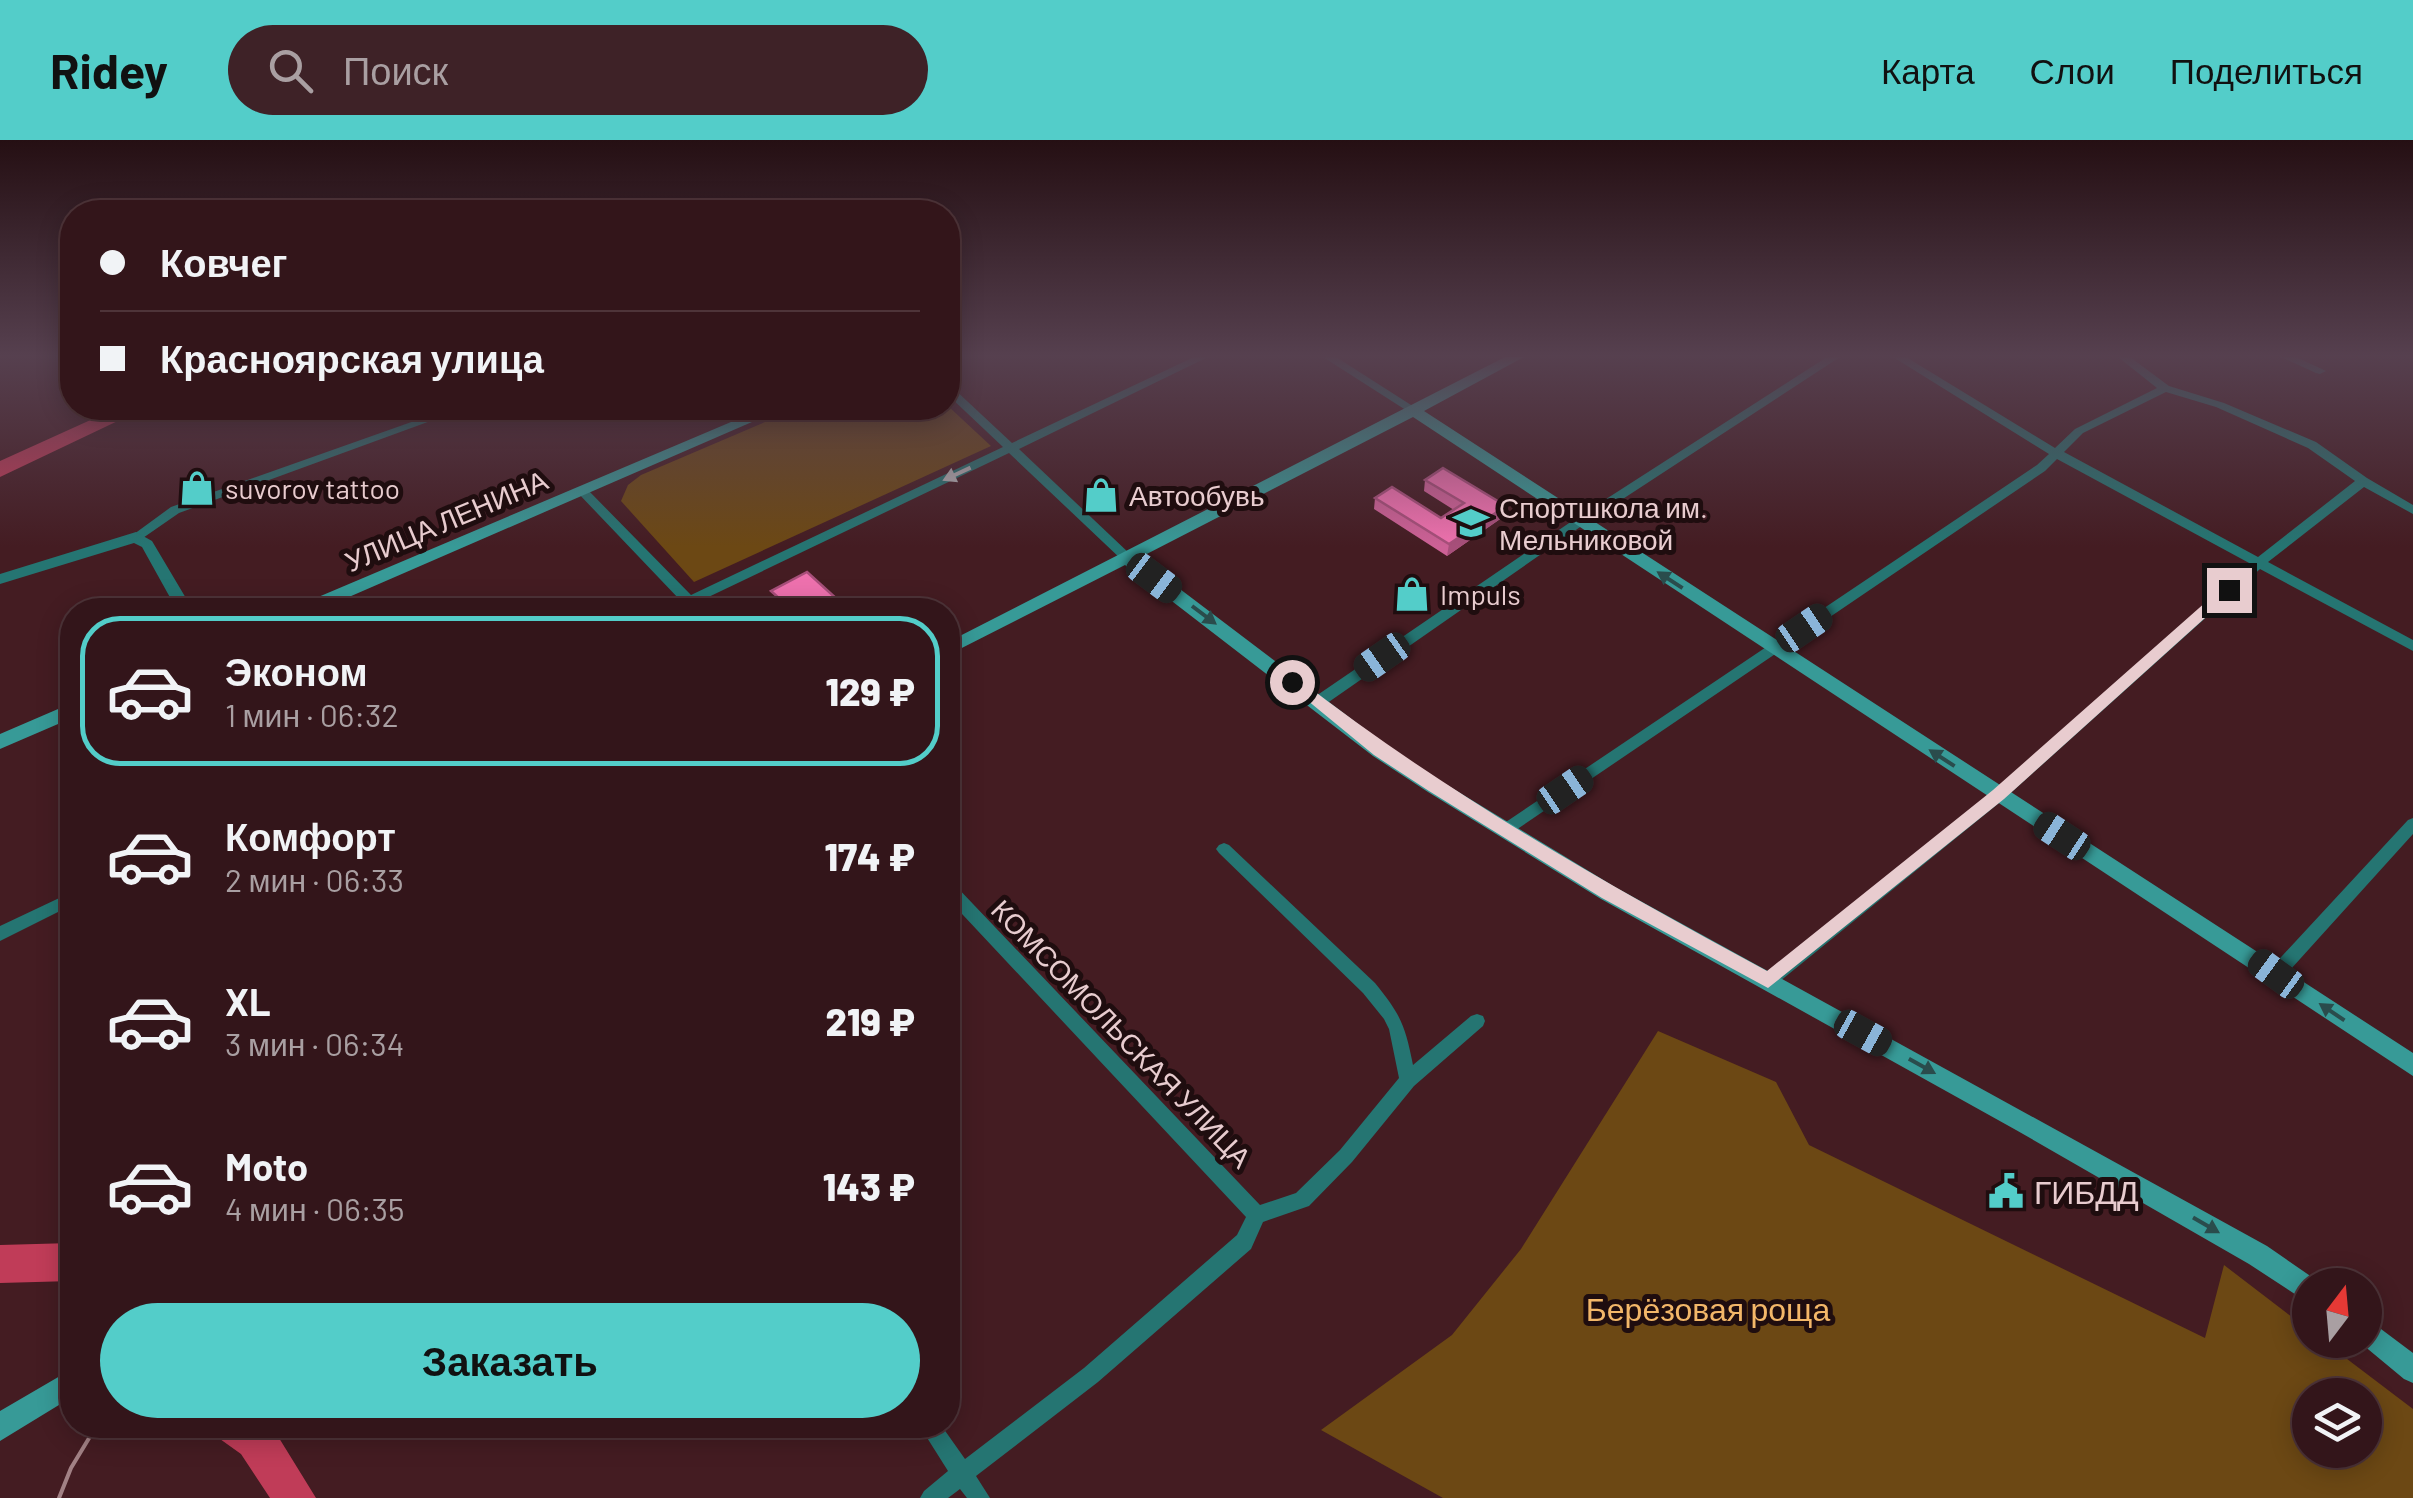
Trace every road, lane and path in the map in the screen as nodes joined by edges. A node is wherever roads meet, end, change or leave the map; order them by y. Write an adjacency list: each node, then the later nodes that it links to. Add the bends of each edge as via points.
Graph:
1 (425, 420): 17 (street, via 175,510)
2 (748, 420): 14 (main road, УЛИЦА ЛЕНИНА)
3 (981, 420): 11 (street)
4 (1069, 420): 11 (street)
5 (1399, 420): 18 (main road)
6 (1428, 420): 16 (main road)
7 (1737, 420): 16 (street)
8 (2002, 420): 12 (street)
9 (2100, 420): 12 (street)
10 (2255, 420): 13 (street, via 2312,445)
11 (1010, 448): 18 (street); 24 (street, one-way to 24)
12 (2054, 452): 19 (street); 27 (street, via 2041,468)
13 (2363, 481): 15 (street); 19 (street)
14 (583, 492): 22 (main road, УЛИЦА ЛЕНИНА); 23 (street)
15 (2413, 510)
16 (1580, 522): 27 (main road, one-way to 16); 28 (street)
17 (136, 537): 20 (street); 21 (street)
18 (1126, 557): 25 (main road); 28 (main road, one-way to 28)
19 (2258, 564): 26 (street); 31 (street)
20 (0, 579)
21 (179, 598)
22 (331, 598)
23 (686, 598)
24 (710, 598)
25 (960, 643)
26 (2413, 646)
27 (1774, 648): 31 (main road, one-way to 27); 33 (street)
28 (1318, 702): 33 (main road, via 1380,751)
29 (60, 715): 30 (main road)
30 (0, 742)
31 (1999, 795): 38 (main road); 39 (street)
32 (2413, 824): 38 (street)
33 (1505, 830): 39 (main road)
34 (1224, 849): 42 (street, via 1390,1014)
35 (960, 903): 43 (street, КОМСОМОЛЬСКАЯ УЛИЦА)
36 (60, 904): 37 (street)
37 (0, 934)
38 (2276, 974): 41 (main road, one-way to 38)
39 (1768, 981): 44 (main road, one-way to 44)
40 (1477, 1021): 42 (street)
41 (2413, 1066)
42 (1408, 1080): 43 (street, via 1302,1200)
43 (1257, 1215): 50 (street, via 1244,1242 1091,1375)
44 (2292, 1279)
45 (2382, 1344): 46 (main road)
46 (2413, 1370)
47 (60, 1390): 48 (main road)
48 (0, 1427)
49 (938, 1438): 50 (street)
50 (962, 1474): 51 (street); 52 (street)
51 (931, 1498)
52 (979, 1498)

